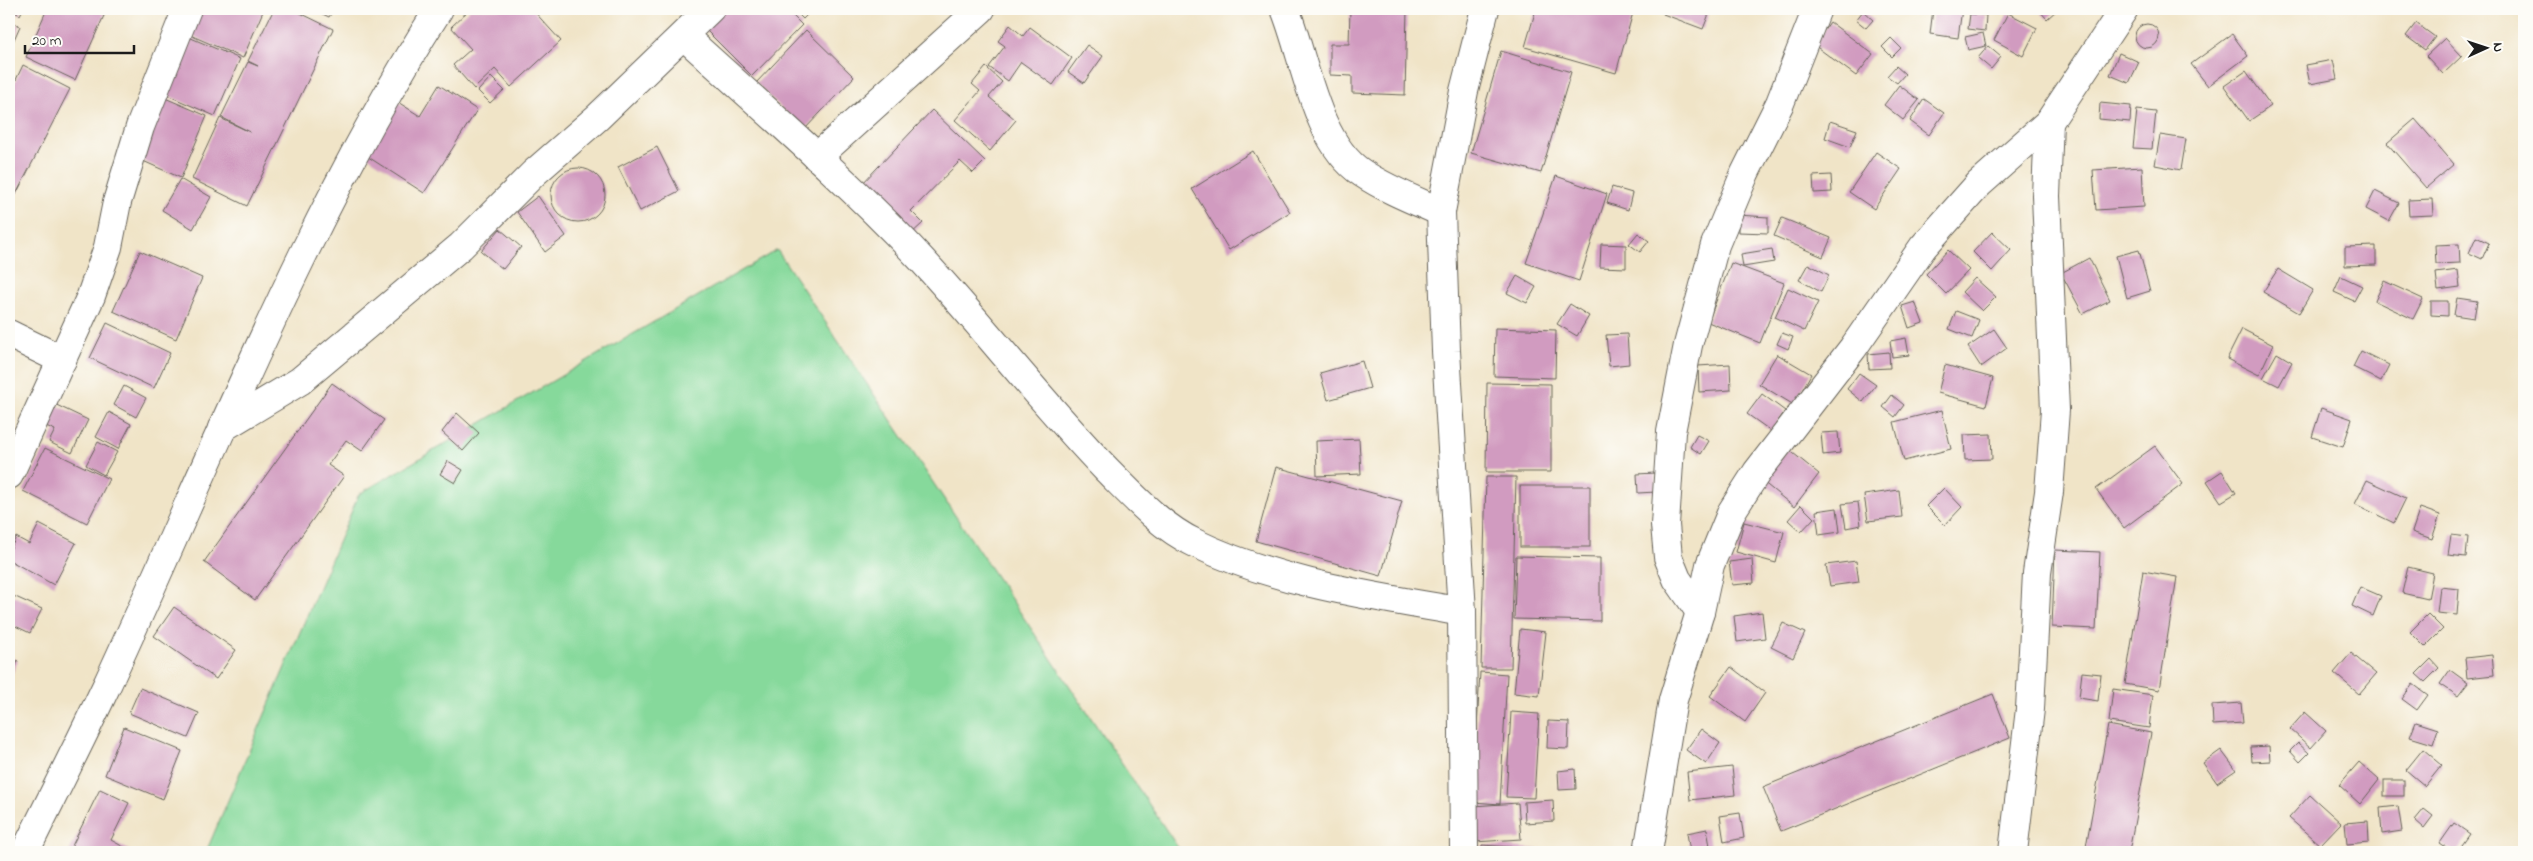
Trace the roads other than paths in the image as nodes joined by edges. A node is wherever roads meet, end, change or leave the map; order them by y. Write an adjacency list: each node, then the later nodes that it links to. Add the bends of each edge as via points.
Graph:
1 (187, 9): 14 (street, via 140,127 117,202 108,247 91,296)
2 (439, 9): 15 (street, via 350,162 300,259)
3 (710, 9): 9 (street)
4 (981, 9): 11 (street)
5 (1285, 9): 12 (street, via 1316,108 1342,153 1360,172)
6 (1485, 9): 12 (street, via 1464,91)
7 (1817, 9): 18 (street, via 1780,103 1745,173 1715,245 1688,345 1671,432 1665,525 1668,557 1676,579)
8 (2124, 9): 10 (street)
9 (684, 36): 11 (street); 15 (street, via 461,246 300,381)
10 (2049, 122): 18 (street, via 1979,184 1923,246 1853,348 1757,472 1720,537); 22 (street, via 2046,196 2055,410 2049,492 2037,572 2030,708)
11 (817, 158): 17 (street, via 921,259 1082,444 1137,500 1193,542 1236,560 1329,588)
12 (1441, 212): 17 (street)
13 (9, 334): 14 (street)
14 (62, 360): 16 (street)
15 (222, 428): 19 (street, via 106,687)
16 (9, 475)
17 (1462, 612): 20 (street)
18 (1700, 612): 21 (street, via 1673,700)
19 (24, 852)
20 (1464, 852)
21 (1648, 852)
22 (2013, 852)

